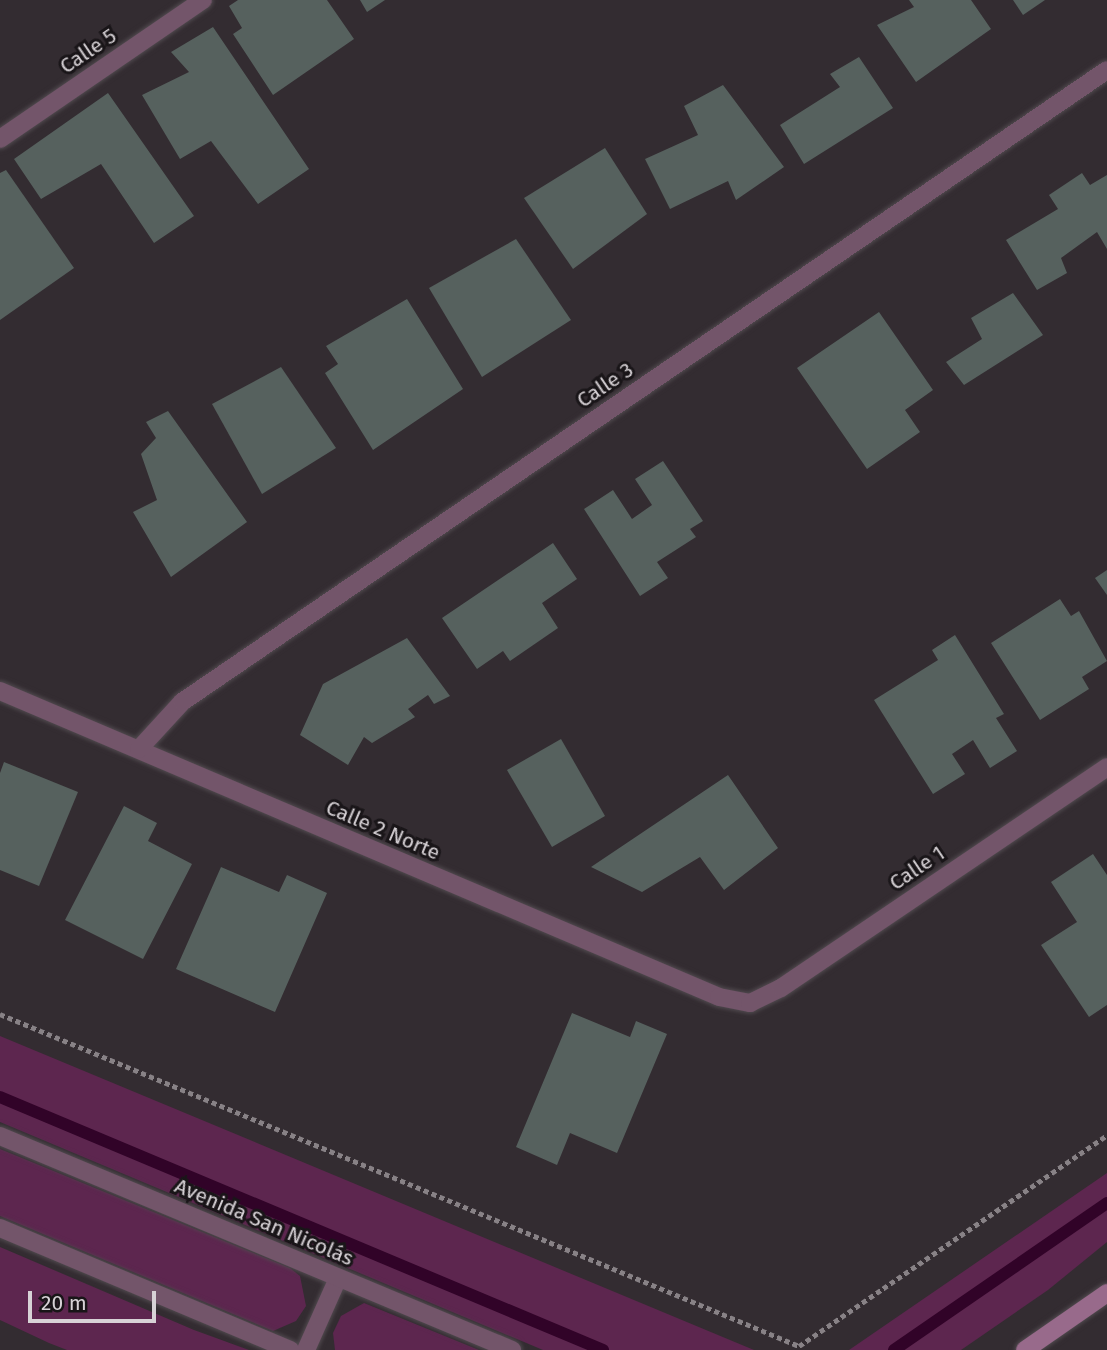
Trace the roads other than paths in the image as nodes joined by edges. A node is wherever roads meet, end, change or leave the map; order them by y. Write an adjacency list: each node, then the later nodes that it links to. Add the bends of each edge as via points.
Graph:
1 (203, 0): 3 (street, Calle 5)
2 (1107, 70): 5 (street, Calle 3, via 182,702)
3 (0, 139)
4 (0, 691): 5 (street, Calle 2 Norte)
5 (139, 749): 7 (street, Calle 2 Norte, via 719,997)
6 (1107, 767): 7 (street, Calle 1, via 781,988)
7 (750, 1003)
8 (0, 1136): 10 (street, Avenida San Nicolás)
9 (0, 1228): 12 (street)
10 (338, 1278): 13 (street); 14 (street, Avenida San Nicolás)
11 (1107, 1293): 15 (main road)
12 (290, 1350)
13 (306, 1350)
14 (512, 1350)
15 (1025, 1350)

